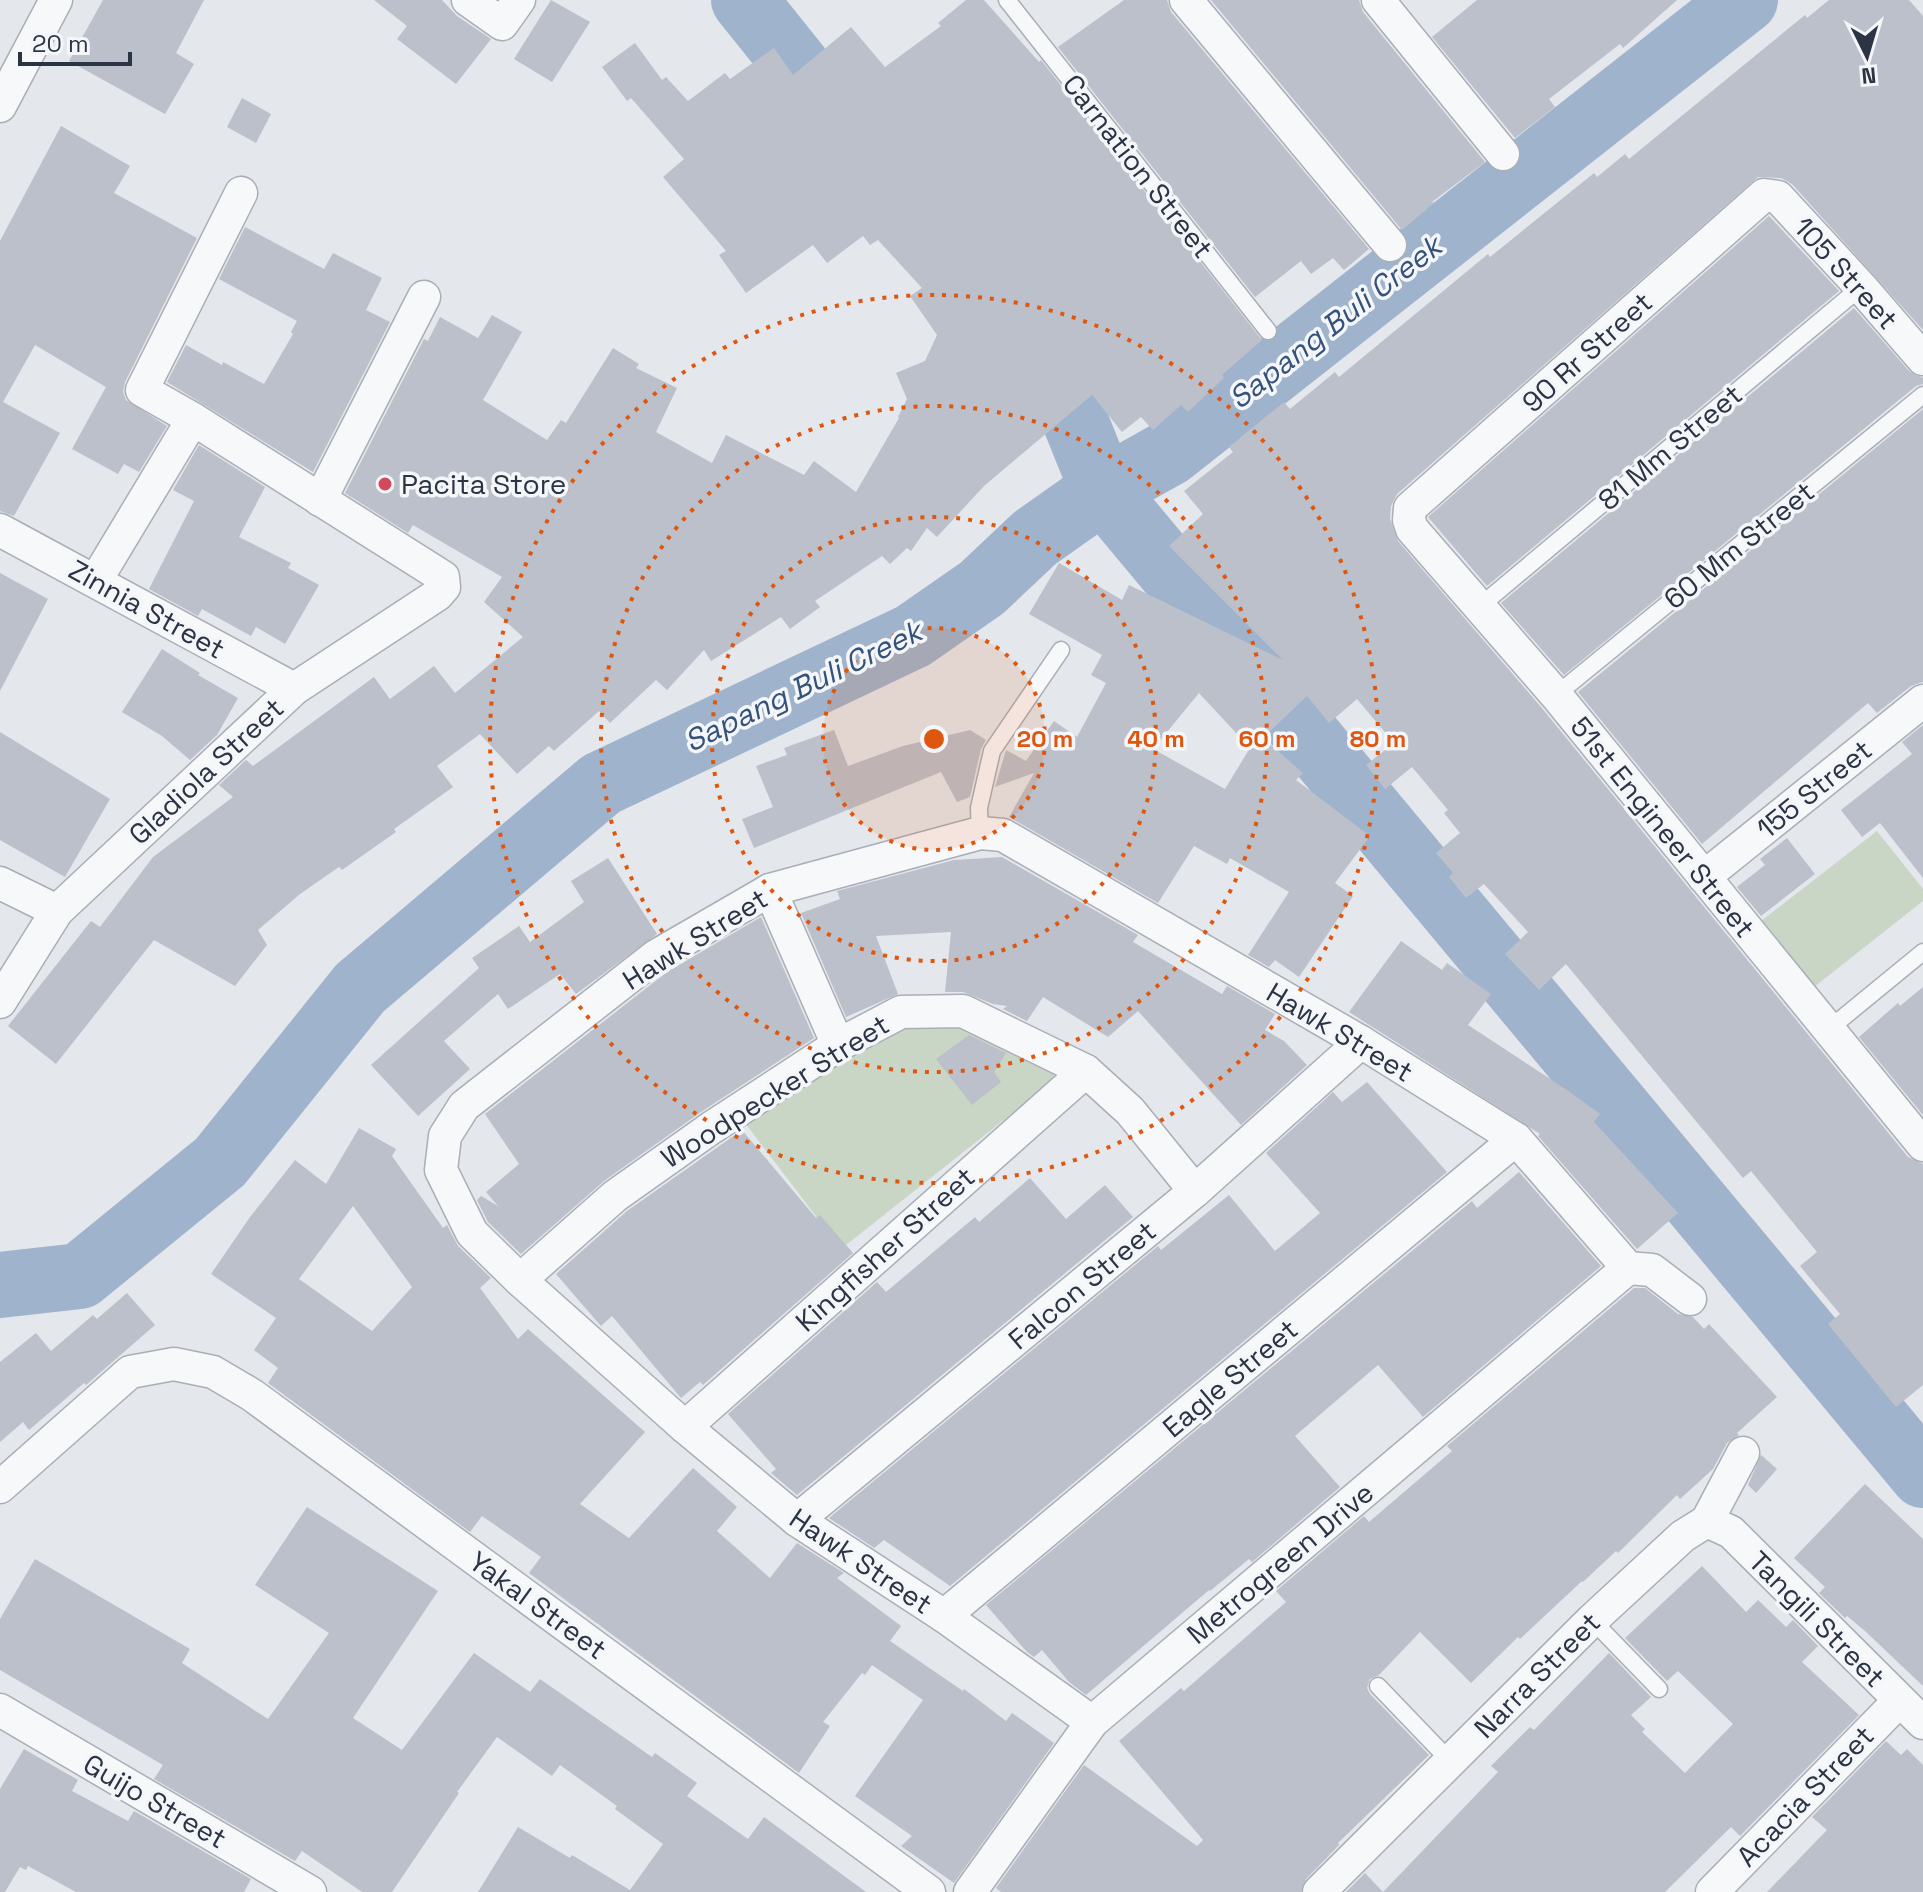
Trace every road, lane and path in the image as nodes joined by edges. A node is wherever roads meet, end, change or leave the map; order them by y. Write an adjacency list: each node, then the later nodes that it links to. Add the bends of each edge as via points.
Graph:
1 (56, 0): 7 (street)
2 (468, 0): 3 (street, via 502,24)
3 (519, 0)
4 (1007, 0): 14 (lane, Carnation Street)
5 (1186, 0): 11 (street)
6 (1378, 0): 8 (street)
7 (0, 106)
8 (1503, 154)
9 (241, 193): 17 (street, via 142,387 143,393)
10 (1764, 195): 12 (street, 105 Street, via 1778,197); 19 (street, 90 Rr Street)
11 (1390, 245)
12 (1861, 287): 15 (street, 105 Street); 22 (lane, 81 Mm Street)
13 (424, 297): 18 (street)
14 (1268, 331)
15 (1923, 359)
16 (1923, 395): 25 (lane, 60 Mm Street)
17 (193, 419): 18 (street); 21 (street)
18 (320, 500): 24 (street, Gladiola Street, via 443,577 444,587)
19 (1410, 508): 22 (street, 51st Engineer Street, via 1412,529)
20 (0, 530): 21 (street, Zinnia Street)
21 (96, 580): 24 (street, Zinnia Street)
22 (1479, 607): 25 (street, 51st Engineer Street)
23 (1061, 650): 27 (lane, via 992,751 979,808)
24 (294, 689): 31 (street, Gladiola Street)
25 (1556, 695): 28 (street, 51st Engineer Street)
26 (1923, 701): 28 (street, 155 Street)
27 (980, 833): 30 (street, Hawk Street); 35 (street, Hawk Street, via 1003,835)
28 (1704, 877): 34 (street, 51st Engineer Street)
29 (0, 883): 31 (street)
30 (770, 890): 36 (street); 42 (street, Hawk Street, via 656,956 464,1106 451,1126 441,1170 472,1233)
31 (57, 911): 33 (street, Gladiola Street)
32 (1923, 952): 34 (lane)
33 (0, 1002)
34 (1829, 1029): 39 (street, 51st Engineer Street)
35 (1361, 1042): 38 (street, Hawk Street); 40 (street, Falcon Street)
36 (838, 1045): 37 (street, Woodpecker Street, via 901,1012 963,1011); 42 (street, Woodpecker Street, via 615,1196)
37 (1086, 1071): 40 (street, Woodpecker Street, via 1130,1111); 44 (street, Kingfisher Street)
38 (1516, 1139): 41 (street, Hawk Street); 49 (street, Eagle Street)
39 (1923, 1145)
40 (1195, 1191): 47 (street, Falcon Street)
41 (1628, 1268): 43 (street, via 1652,1270); 55 (street, Metrogreen Drive)
42 (520, 1280): 44 (street, Hawk Street)
43 (1690, 1299)
44 (685, 1427): 47 (street, Hawk Street)
45 (1743, 1453): 48 (street, Narra Street)
46 (0, 1487): 59 (street, Yakal Street, via 130,1372 174,1364 213,1372 252,1395)
47 (797, 1520): 49 (street, Hawk Street)
48 (1707, 1521): 50 (street, Narra Street, via 1683,1536); 53 (street, Tangili Street, via 1731,1532)
49 (944, 1616): 55 (street, Hawk Street)
50 (1592, 1620): 52 (lane); 57 (street, Narra Street)
51 (1378, 1686): 57 (lane)
52 (1659, 1689)
53 (1899, 1701): 56 (street, Tangili Street); 62 (street, Acacia Street)
54 (0, 1710): 58 (street, Guijo Street)
55 (1092, 1722): 60 (street, Metrogreen Drive)
56 (1923, 1723)
57 (1450, 1761): 61 (street, Narra Street)
58 (310, 1892)
59 (929, 1892)
60 (970, 1892)
61 (1319, 1892)
62 (1712, 1892)

